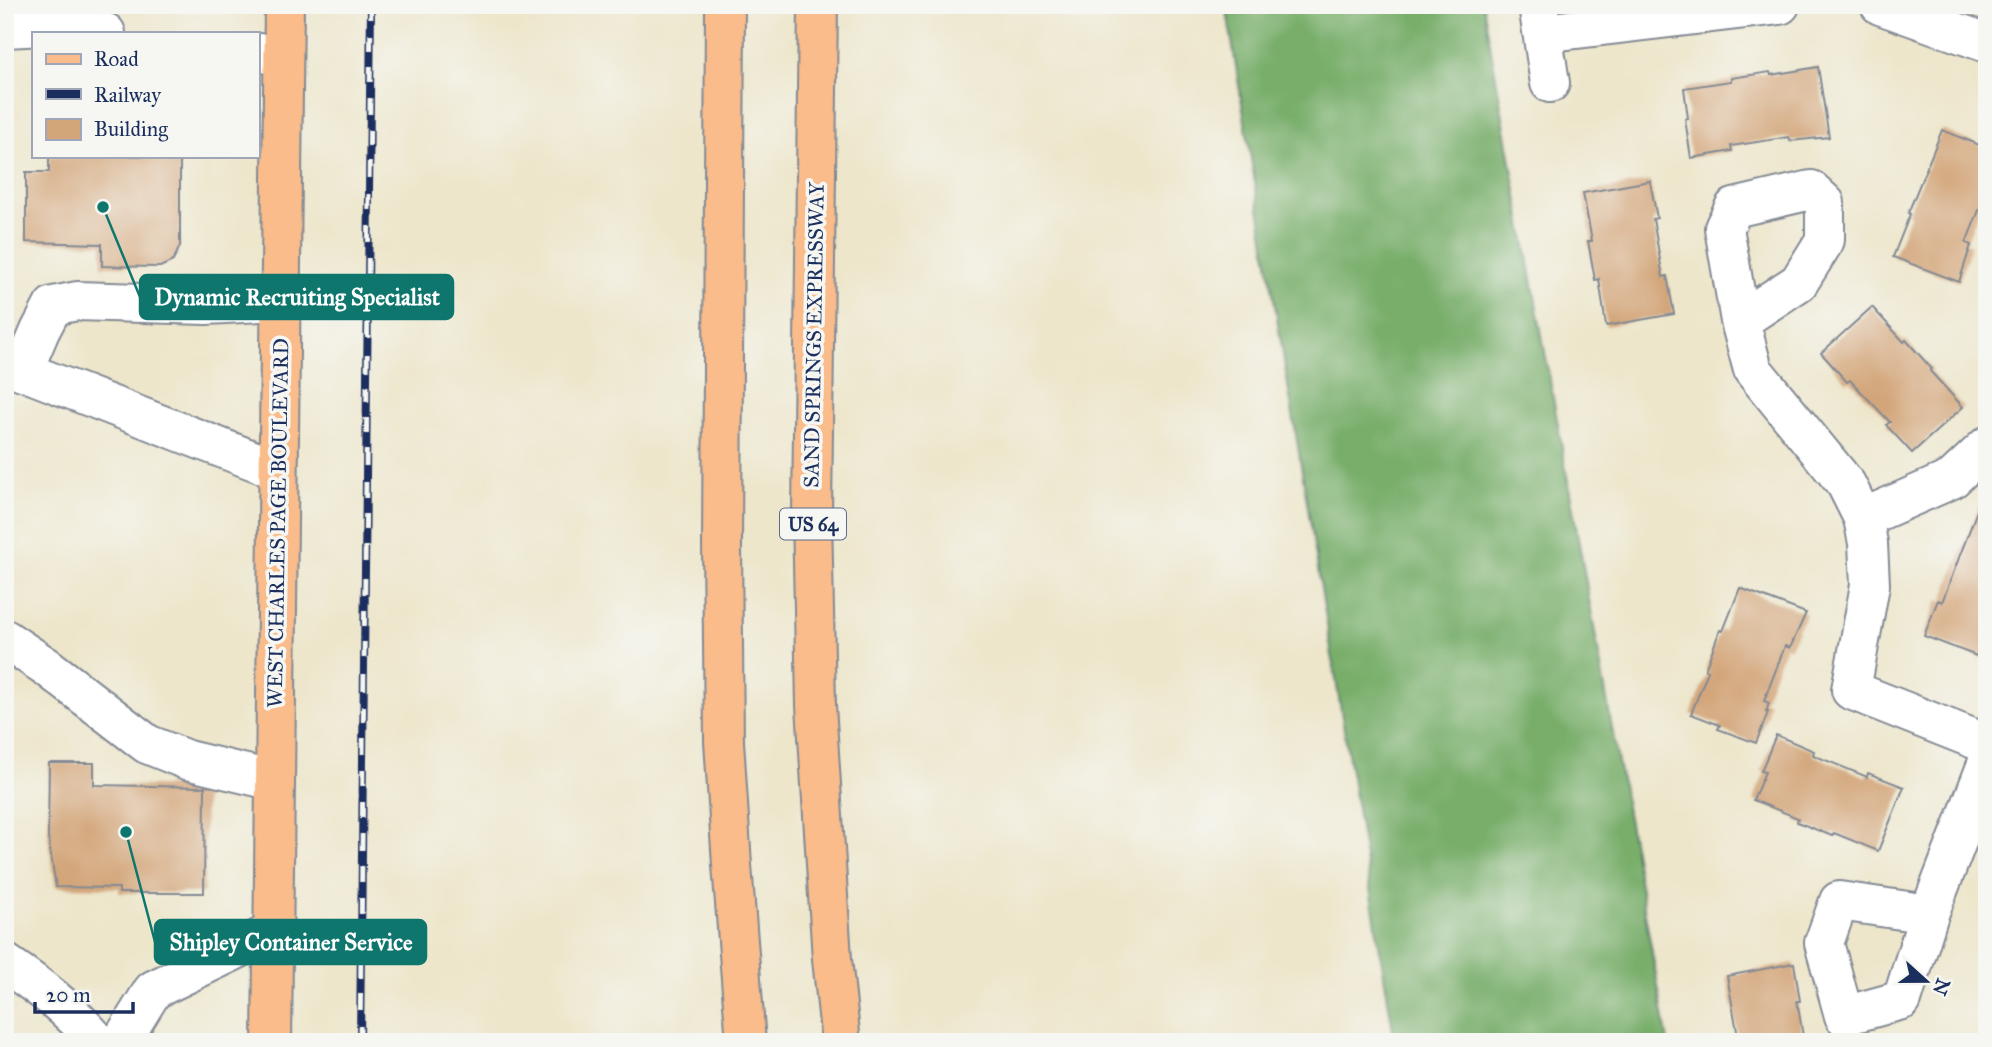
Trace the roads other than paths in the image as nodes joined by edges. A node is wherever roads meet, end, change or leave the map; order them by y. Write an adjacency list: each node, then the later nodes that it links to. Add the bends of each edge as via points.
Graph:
1 (284, 5): 10 (main road, WEST CHARLES PAGE BOULEVARD)
2 (725, 5): 28 (main road, via 724,741)
3 (818, 5): 29 (main road, SAND SPRINGS EXPRESSWAY / US 64, via 813,501 816,705)
4 (1780, 5): 6 (street)
5 (1880, 5): 9 (street)
6 (1540, 19): 11 (street)
7 (5, 28): 8 (street, via 44,26)
8 (97, 32)
9 (1987, 43)
10 (270, 53): 12 (main road, WEST CHARLES PAGE BOULEVARD)
11 (1550, 83)
12 (280, 301): 14 (street, via 206,305 76,301 53,306); 16 (main road, WEST CHARLES PAGE BOULEVARD)
13 (1740, 321): 17 (street, via 1754,370 1846,484)
14 (14, 367): 16 (street)
15 (1987, 446): 17 (street, via 1952,479)
16 (278, 470): 21 (main road, WEST CHARLES PAGE BOULEVARD)
17 (1863, 518): 19 (street, via 1870,585 1851,690)
18 (5, 639): 21 (street, via 147,744 187,760)
19 (1987, 744)
20 (1987, 764): 22 (street)
21 (275, 781): 23 (main road, WEST CHARLES PAGE BOULEVARD)
22 (1929, 915)
23 (273, 932): 26 (street, via 153,990); 27 (main road, WEST CHARLES PAGE BOULEVARD)
24 (5, 963): 25 (street, via 46,990)
25 (99, 1042)
26 (121, 1042)
27 (272, 1042)
28 (746, 1042)
29 (841, 1042)

